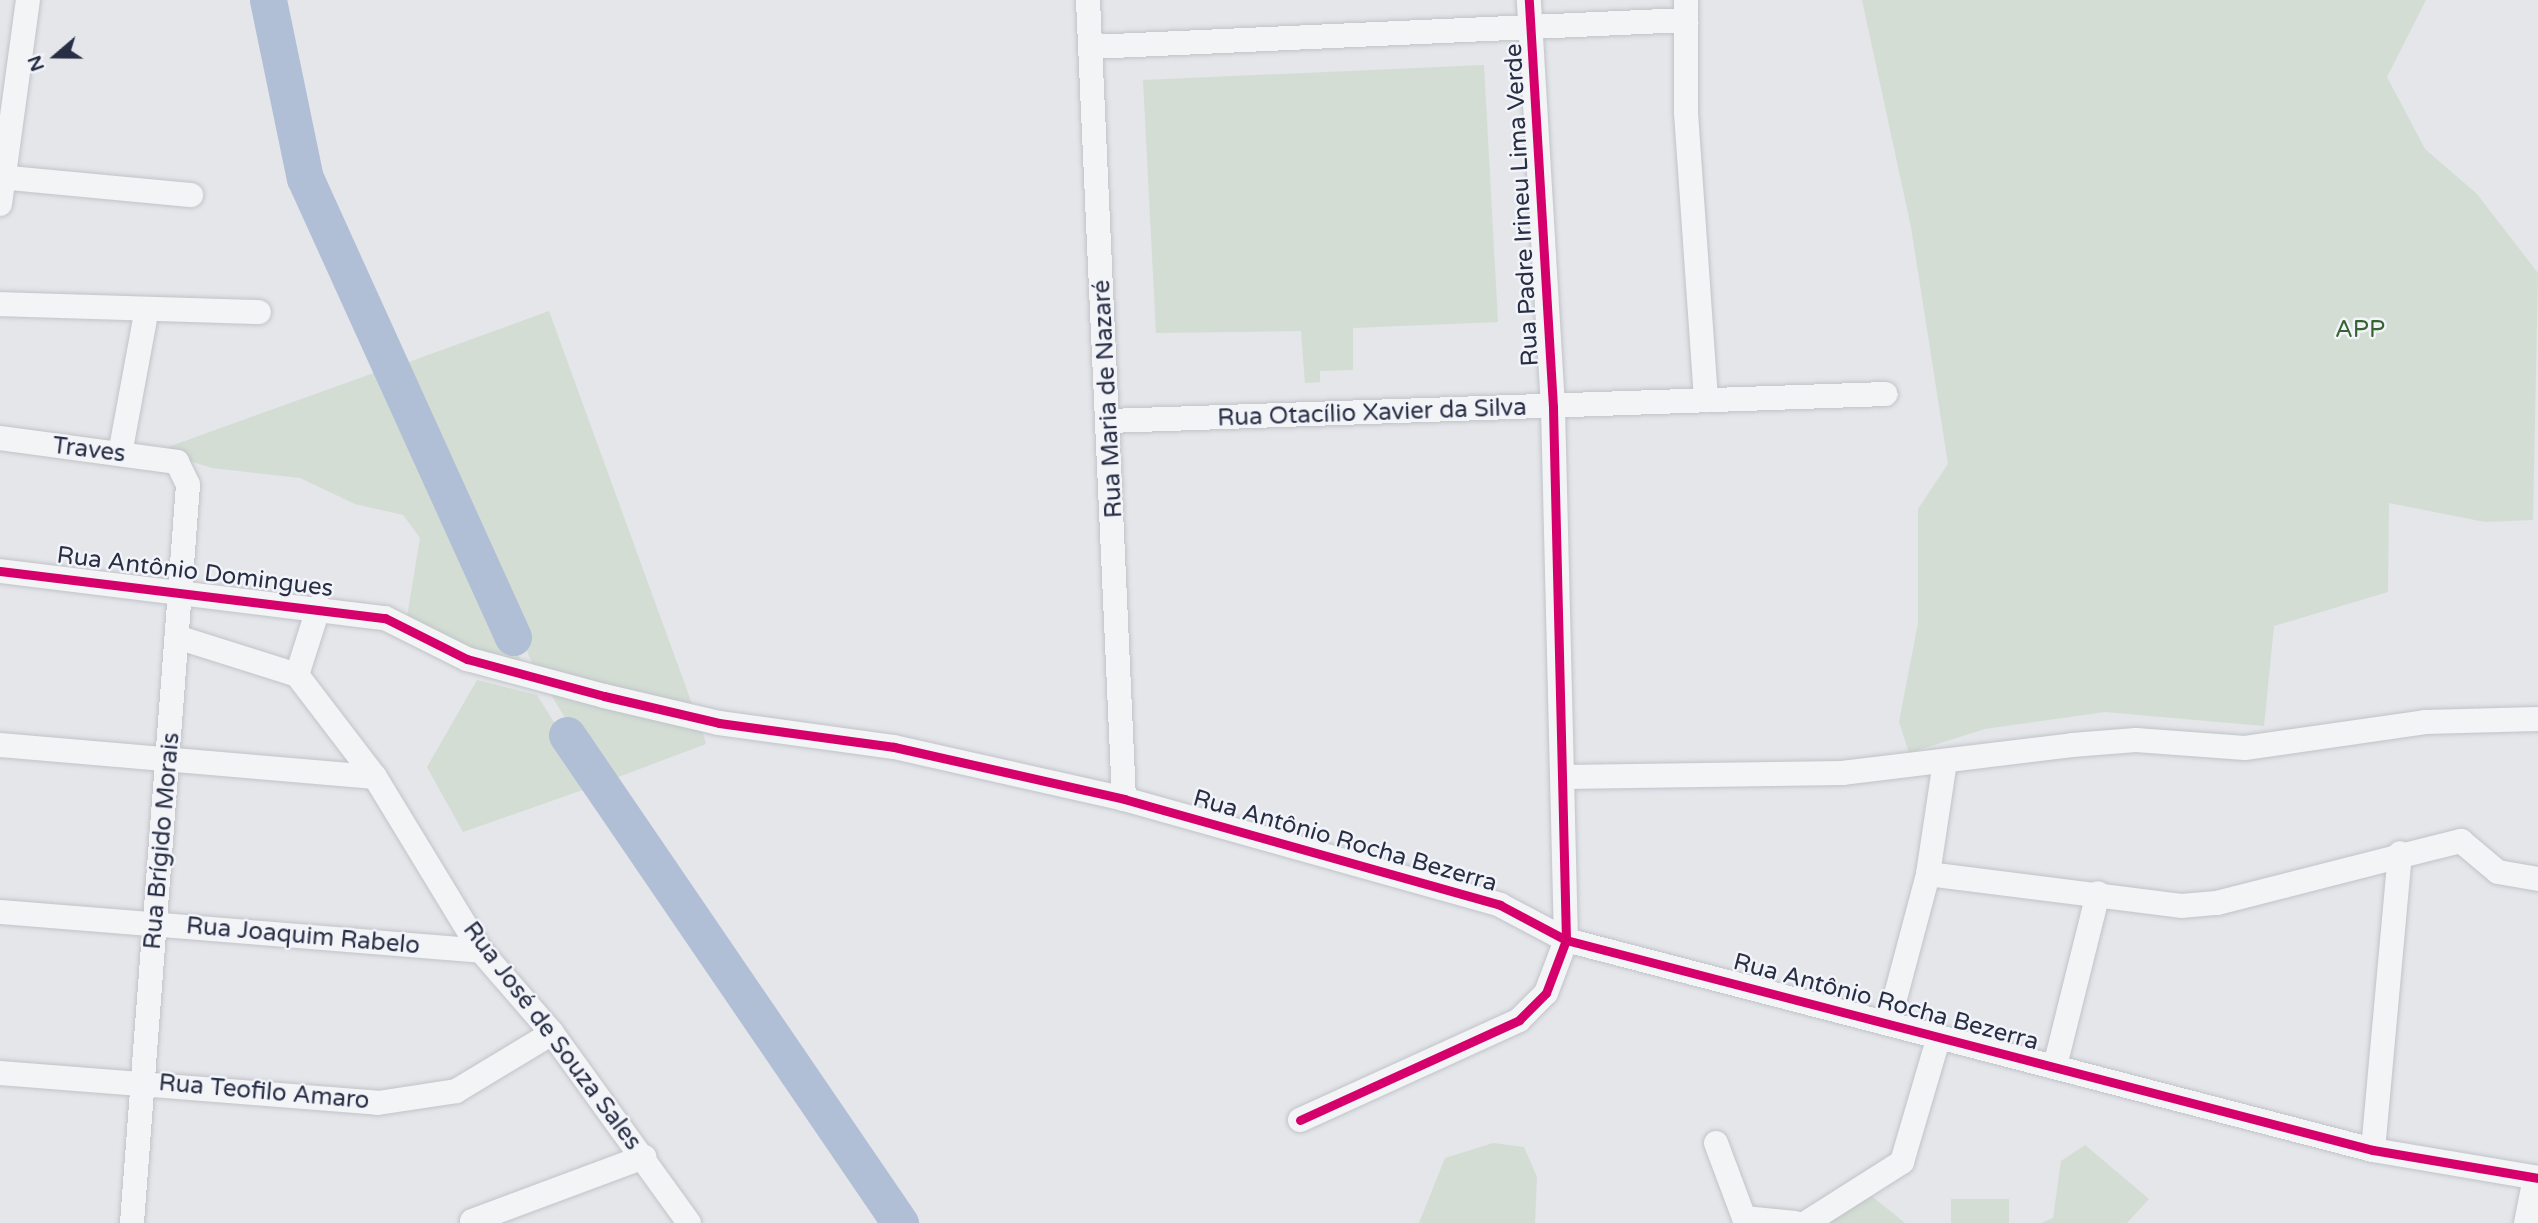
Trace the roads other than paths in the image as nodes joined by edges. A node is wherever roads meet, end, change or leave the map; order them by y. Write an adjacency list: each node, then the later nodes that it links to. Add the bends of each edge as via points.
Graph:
1 (28, 0): 7 (street)
2 (1088, 0): 6 (street, Rua Maria de Nazaré)
3 (1529, 0): 5 (street, Rua Padre Irineu Lima Verde)
4 (1686, 10): 5 (street); 14 (street, via 1686,113)
5 (1530, 30): 6 (street, via 1318,33); 15 (street, Rua Padre Irineu Lima Verde)
6 (1091, 47): 16 (street, Rua Maria de Nazaré)
7 (2, 177): 8 (street); 9 (street)
8 (191, 195)
9 (0, 204)
10 (0, 304): 11 (street)
11 (147, 309): 12 (street); 18 (street)
12 (259, 312)
13 (1886, 394): 14 (street, Rua Otacílio Xavier da Silva)
14 (1706, 400): 15 (street, Rua Otacílio Xavier da Silva)
15 (1553, 407): 16 (street, Rua Otacílio Xavier da Silva); 31 (street, Rua Padre Irineu Lima Verde)
16 (1109, 421): 32 (street, Rua Maria de Nazaré)
17 (0, 438): 18 (street, Traves)
18 (120, 454): 19 (street, Traves)
19 (177, 462): 21 (street, Rua Brígido Morais, via 188,485)
20 (0, 571): 21 (street, Rua Antônio Domingues)
21 (181, 589): 22 (street, Rua Antônio Domingues); 24 (street, Rua Brígido Morais)
22 (319, 606): 23 (street, Rua Antônio Domingues); 25 (street)
23 (385, 618): 32 (street, Rua Antônio Rocha Bezerra, via 467,659 604,696 719,723 894,747)
24 (180, 638): 25 (street); 28 (street, Rua Brígido Morais)
25 (297, 676): 30 (street, Rua José de Souza Sales)
26 (2538, 719): 29 (street, via 2425,722 2245,748 2136,740)
27 (0, 745): 28 (street)
28 (170, 756): 30 (street); 38 (street, Rua Brígido Morais)
29 (1945, 761): 31 (street, via 1842,773); 34 (street)
30 (375, 777): 40 (street, Rua José de Souza Sales)
31 (1564, 777): 39 (street, Rua Padre Irineu Lima Verde)
32 (1124, 799): 39 (street, Rua Antônio Rocha Bezerra, via 1500,905)
33 (2400, 853): 35 (street, via 2462,841 2498,872); 36 (street, via 2217,903 2181,906); 49 (street)
34 (1928, 874): 36 (street); 41 (street)
35 (2538, 878)
36 (2098, 893): 44 (street)
37 (0, 912): 38 (street, Rua Joaquim Rabelo)
38 (153, 922): 40 (street, Rua Joaquim Rabelo); 46 (street, Rua Brígido Morais)
39 (1566, 940): 41 (street, Rua Antônio Rocha Bezerra); 47 (street, via 1546,993 1519,1020)
40 (481, 951): 42 (street, Rua José de Souza Sales)
41 (1889, 1021): 43 (street, Rua Antônio Rocha Bezerra)
42 (552, 1033): 46 (street, Rua Teofilo Amaro, via 479,1080 431,1098 379,1103 278,1098); 50 (street, Rua José de Souza Sales)
43 (1939, 1037): 44 (street, Rua Antônio Rocha Bezerra); 56 (street, via 1902,1162)
44 (2055, 1066): 49 (street, Rua Antônio Rocha Bezerra)
45 (0, 1073): 46 (street, Rua Teofilo Amaro)
46 (143, 1081): 53 (street, Rua Brígido Morais)
47 (1300, 1119)
48 (1716, 1143): 55 (street, via 1744,1217)
49 (2373, 1150): 51 (street, Rua Antônio Rocha Bezerra)
50 (644, 1157): 52 (street); 54 (street, Rua José de Souza Sales)
51 (2537, 1178): 57 (street)
52 (472, 1222)
53 (132, 1223)
54 (689, 1223)
55 (1795, 1223)
56 (1806, 1223)
57 (2526, 1223)

